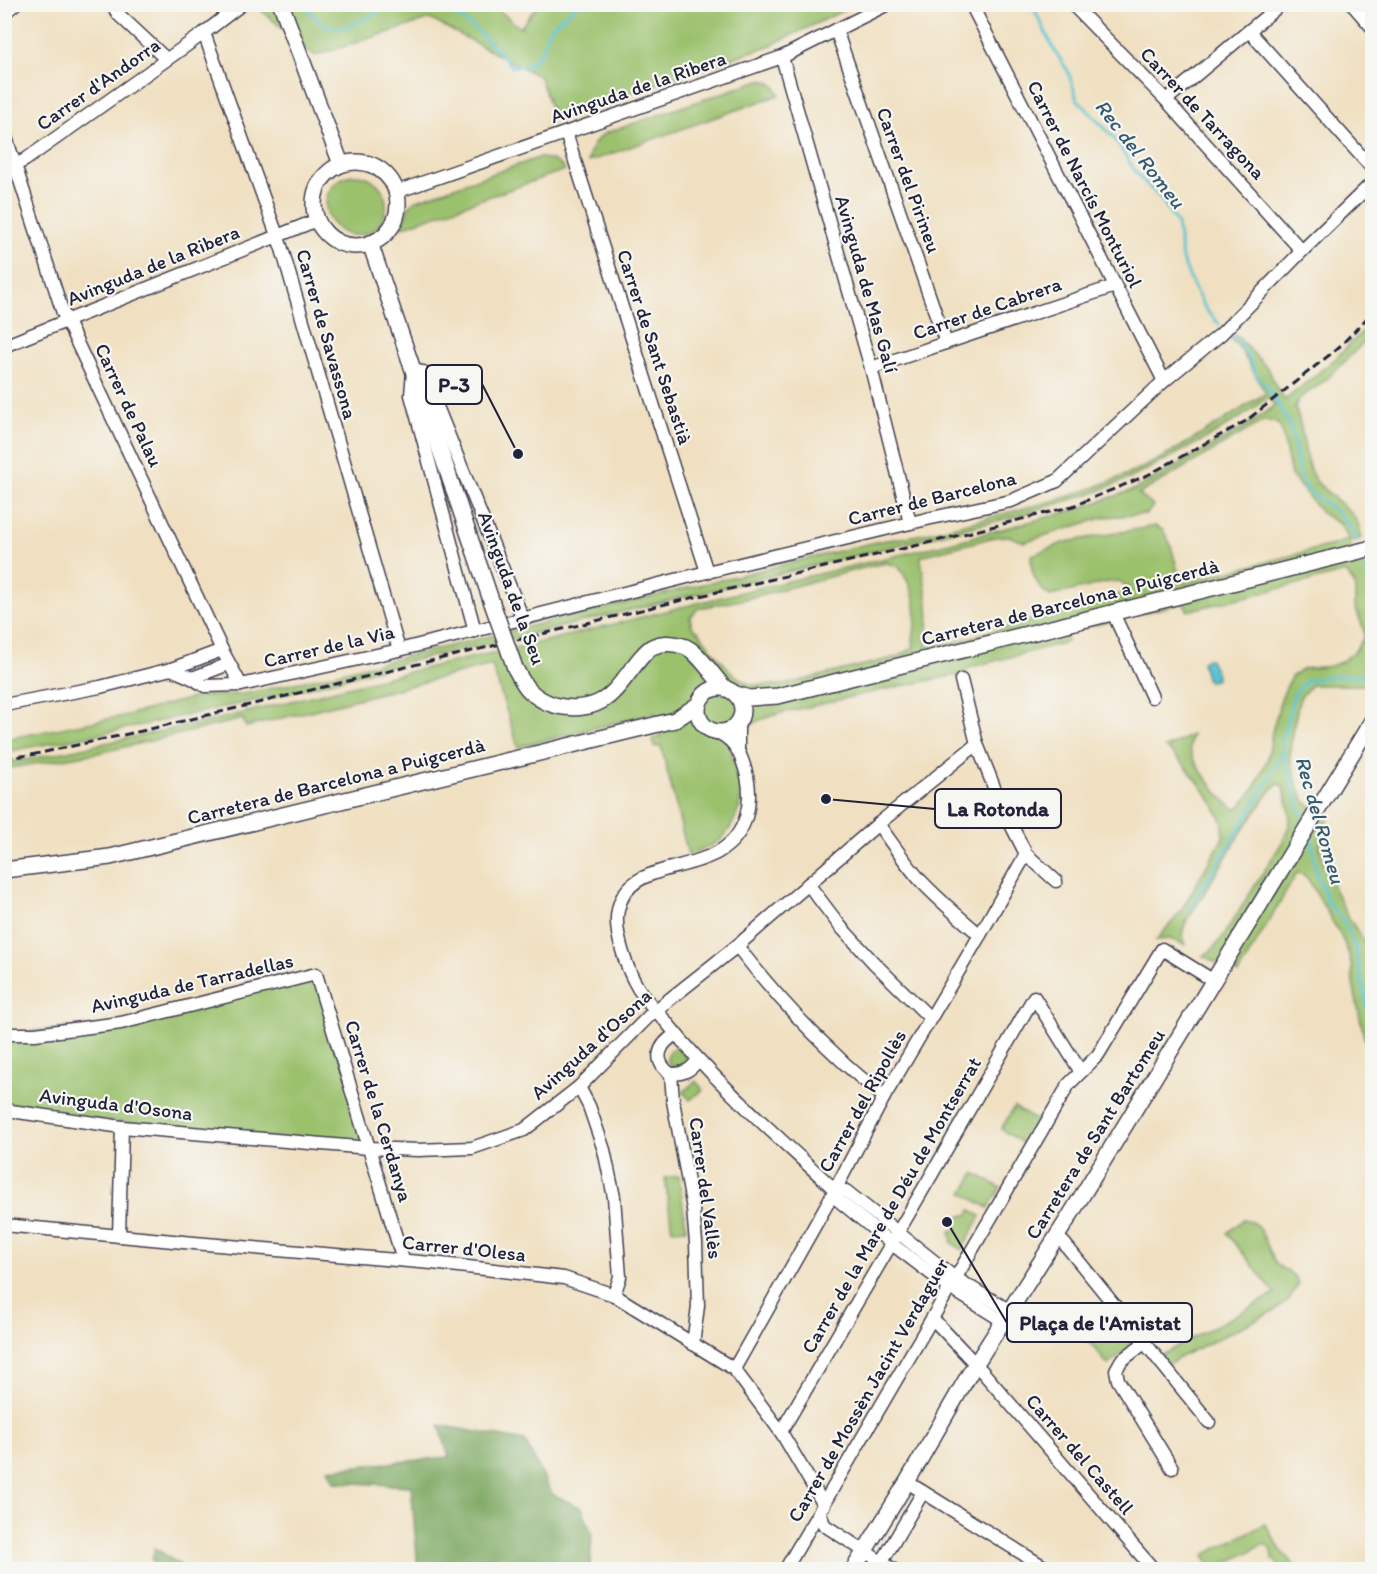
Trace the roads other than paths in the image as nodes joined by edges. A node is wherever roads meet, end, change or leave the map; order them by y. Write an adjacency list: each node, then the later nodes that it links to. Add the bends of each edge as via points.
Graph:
1 (15, 4): 10 (street)
2 (112, 4): 16 (street)
3 (242, 4): 14 (street, Carrer d'Andorra)
4 (281, 4): 20 (street)
5 (888, 4): 12 (street, Avinguda de la Ribera)
6 (971, 4): 29 (street, Carrer de Narcís Monturiol)
7 (1072, 4): 17 (street, Carrer de Tarragona)
8 (1281, 4): 13 (street)
9 (1352, 4): 11 (street)
10 (4, 13)
11 (1372, 27)
12 (836, 30): 15 (street, Avinguda de la Ribera); 31 (street, Carrer del Pirineu)
13 (1249, 31): 17 (street); 22 (street)
14 (204, 33): 16 (street, Carrer d'Andorra); 26 (street, Carrer de Savassona)
15 (782, 57): 19 (street, Avinguda de la Ribera); 33 (street, Avinguda de Mas Galí)
16 (166, 59): 21 (street, Carrer d'Andorra)
17 (1166, 100): 28 (street, Carrer de Tarragona)
18 (4, 131): 21 (street, Carrer de Palau)
19 (566, 133): 24 (street, Avinguda de la Ribera); 38 (street, Carrer de Sant Sebastià)
20 (341, 164): 24 (street, via 367,164 380,170); 25 (street, via 327,172 318,185 314,201)
21 (10, 168): 30 (street, Carrer de Palau)
22 (1372, 168)
23 (1372, 183): 28 (street, Carrer de Barcelona)
24 (396, 192): 27 (street, via 393,222 384,235)
25 (317, 220): 26 (street, Avinguda de la Ribera); 27 (street, via 337,242 353,246)
26 (278, 235): 30 (street, Avinguda de la Ribera); 44 (street, Carrer de Savassona)
27 (370, 243): 34 (street, Avinguda de la Seu)
28 (1302, 251): 35 (street, Carrer de Barcelona, via 1221,334)
29 (1115, 286): 31 (street, Carrer de Cabrera); 35 (street, Carrer de Narcís Monturiol)
30 (68, 321): 32 (street, Avinguda de la Ribera); 43 (street, Carrer de Palau)
31 (946, 343): 33 (street, Carrer de Cabrera)
32 (4, 346)
33 (871, 368): 36 (street, Avinguda de Mas Galí)
34 (413, 371): 40 (street, Avinguda de la Seu, via 423,372); 42 (street, Avinguda de la Seu, via 411,395); 45 (street, Avinguda de la Seu, bridge, via 515,668 529,691 551,706 576,709 603,701 614,692 650,648 663,643 686,646)
35 (1164, 381): 36 (street, Carrer de Barcelona, via 1057,481 1011,501)
36 (910, 523): 38 (street, Carrer de Barcelona)
37 (1372, 549): 39 (street, Carretera de Barcelona a Puigcerdà)
38 (707, 572): 40 (street, Carrer de Barcelona)
39 (1113, 613): 52 (street, Carretera de Barcelona a Puigcerdà); 53 (street)
40 (523, 619): 41 (street, Carrer de Barcelona)
41 (497, 626): 42 (street, Carrer de la Via)
42 (475, 631): 44 (street, Carrer de la Via)
43 (222, 650): 46 (street, Carrer de Palau); 47 (street)
44 (399, 650): 50 (street, Carrer de la Via)
45 (700, 659): 51 (street, Avinguda de la Seu); 54 (street, via 704,674)
46 (229, 664): 48 (street); 50 (street, Carrer de Palau)
47 (171, 669): 48 (street, Carrer de la Via); 55 (street)
48 (192, 678): 50 (street, Carrer de la Via, via 205,686)
49 (961, 680): 60 (street)
50 (241, 686)
51 (730, 692): 52 (street, Carretera de Barcelona a Puigcerdà, via 749,698); 54 (street, via 712,689); 57 (street, via 742,706)
52 (778, 696): 57 (street, Carretera de Barcelona a Puigcerdà)
53 (1152, 697)
54 (701, 700): 56 (street, Carretera de Barcelona a Puigcerdà); 59 (street, via 699,716)
55 (4, 705)
56 (675, 720): 59 (street, Carretera de Barcelona a Puigcerdà); 64 (street, Carretera de Barcelona a Puigcerdà, via 110,857)
57 (740, 721): 59 (street, via 730,730); 61 (street)
58 (1372, 722): 70 (street, Carretera de Sant Bartomeu)
59 (712, 729): 61 (street, via 732,741)
60 (977, 744): 62 (street, Avinguda d'Osona); 63 (street)
61 (738, 751): 71 (street, via 749,794 745,819 735,837 707,858 642,878 620,902 616,925 623,951 638,989)
62 (879, 824): 66 (street, Avinguda d'Osona); 67 (street, via 921,880)
63 (1026, 854): 65 (street); 67 (street, Carrer del Ripollès)
64 (4, 870)
65 (1056, 881)
66 (808, 884): 68 (street, Avinguda d'Osona); 72 (street, via 840,926)
67 (980, 935): 72 (street, Carrer del Ripollès)
68 (737, 946): 71 (street, Avinguda d'Osona); 79 (street, via 795,1015)
69 (316, 974): 73 (street, Avinguda de Tarradellas, via 122,1023); 82 (street, Carrer de la Cerdanya)
70 (1214, 981): 76 (street, Carrer de Mossèn Jacint Verdaguer, via 1162,949 1098,1055); 86 (street, Carretera de Sant Bartomeu)
71 (657, 1010): 74 (street); 78 (street, Avinguda d'Osona)
72 (930, 1018): 79 (street, Carrer del Ripollès)
73 (4, 1034)
74 (676, 1034): 75 (street); 77 (street, via 660,1052 661,1064)
75 (698, 1059): 77 (street, via 684,1073); 83 (street)
76 (1081, 1072): 87 (street, Carrer de la Mare de Déu de Montserrat, via 1034,997); 89 (street, Carrer de Mossèn Jacint Verdaguer, via 1069,1084)
77 (671, 1074): 94 (street, Carrer del Vallès, via 696,1243 698,1306)
78 (579, 1087): 82 (street, Avinguda d'Osona, via 524,1130 472,1148); 90 (street, via 604,1150 614,1197 620,1277)
79 (884, 1097): 83 (street, Carrer del Ripollès)
80 (4, 1110): 81 (street, Avinguda d'Osona)
81 (122, 1127): 82 (street, Avinguda d'Osona); 85 (street)
82 (369, 1148): 88 (street, Carrer de la Cerdanya)
83 (835, 1190): 87 (street, via 846,1191); 96 (street, Carrer del Ripollès)
84 (4, 1225): 85 (street, Carrer d'Olesa)
85 (119, 1236): 88 (street, Carrer d'Olesa)
86 (1057, 1237): 91 (street, Carretera de Sant Bartomeu); 93 (street)
87 (894, 1238): 89 (street); 98 (street, Carrer de la Mare de Déu de Montserrat)
88 (403, 1260): 90 (street, Carrer d'Olesa, via 564,1278)
89 (953, 1283): 91 (street); 92 (street, Carrer de Mossèn Jacint Verdaguer)
90 (614, 1295): 94 (street, Carrer d'Olesa)
91 (1006, 1316): 95 (street, Carretera de Sant Bartomeu)
92 (933, 1319): 95 (street, Carrer del Castell); 102 (street, Carrer de Mossèn Jacint Verdaguer)
93 (1144, 1343): 97 (street); 99 (street, via 1121,1361 1116,1370 1118,1380)
94 (693, 1344): 96 (street, Carrer d'Olesa)
95 (976, 1364): 100 (street, Carretera de Sant Bartomeu); 105 (street, Carrer del Castell)
96 (734, 1369): 98 (street, Carrer d'Olesa)
97 (1209, 1422)
98 (781, 1432): 102 (street, Carrer d'Olesa)
99 (1172, 1468)
100 (907, 1482): 101 (street); 103 (street, Carretera de Sant Bartomeu)
101 (923, 1492): 104 (street); 109 (street)
102 (822, 1509): 103 (street, Carrer d'Olesa, via 824,1525); 106 (street, Carrer de Mossèn Jacint Verdaguer)
103 (865, 1551): 104 (street, Carrer d'Olesa); 107 (street, Carretera de Sant Bartomeu)
104 (882, 1562): 108 (street, Carrer d'Olesa)
105 (1150, 1568)
106 (785, 1569)
107 (853, 1569)
108 (894, 1569)
109 (1049, 1569)

